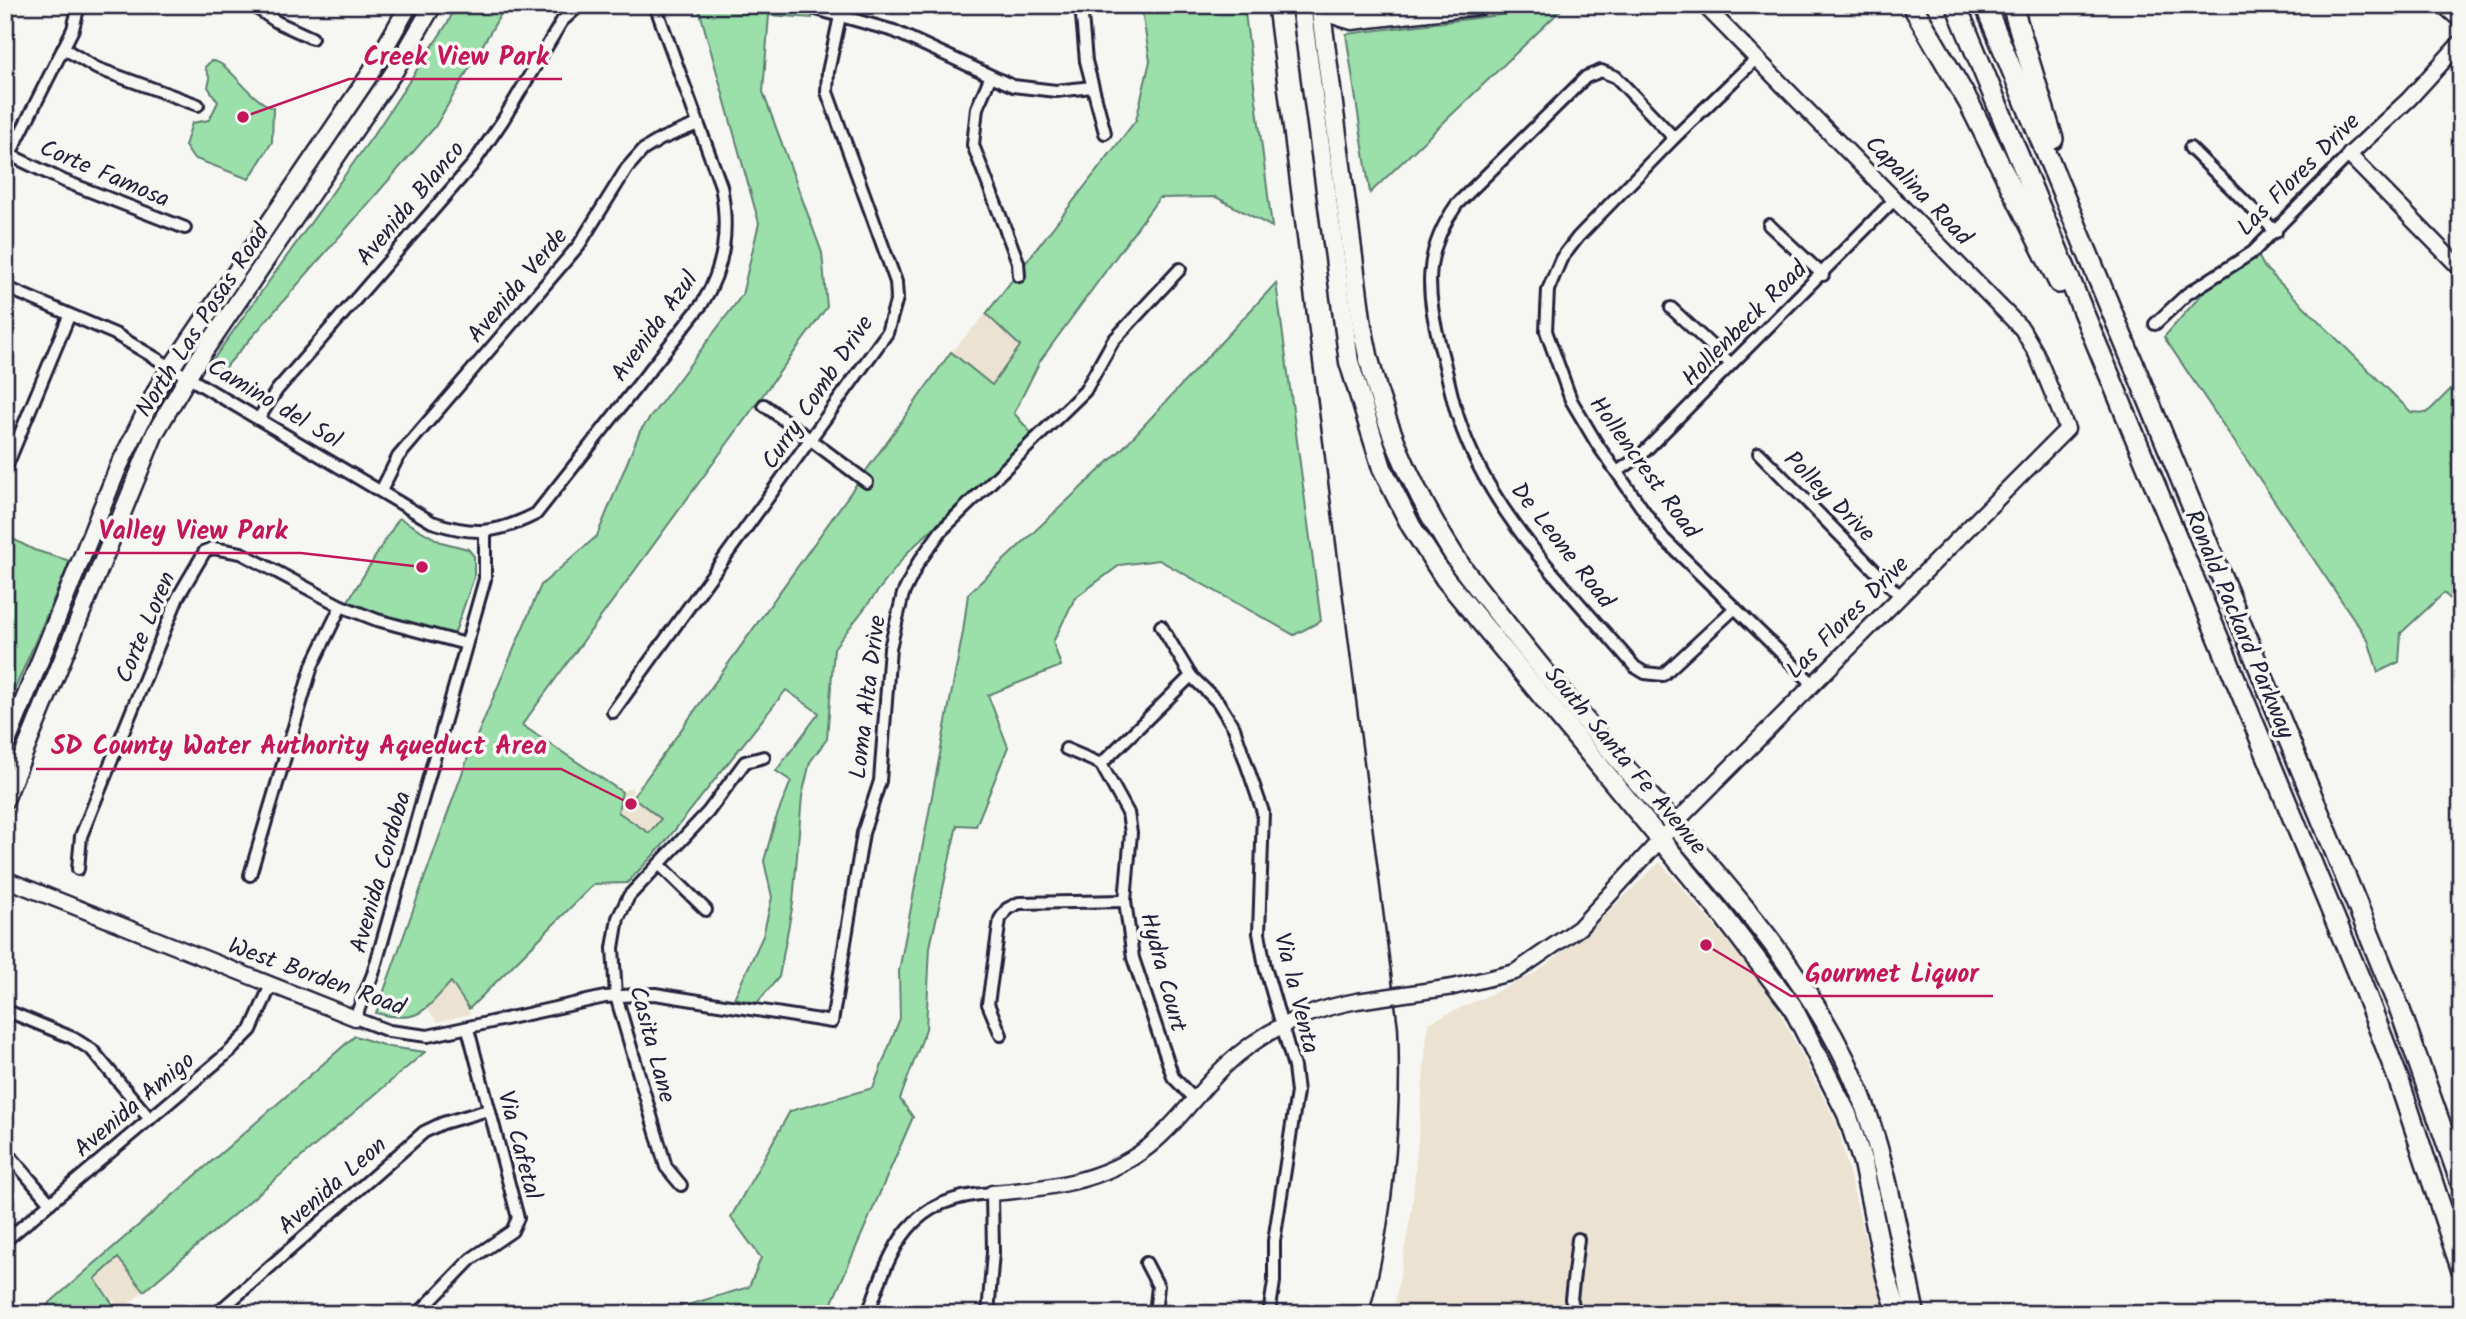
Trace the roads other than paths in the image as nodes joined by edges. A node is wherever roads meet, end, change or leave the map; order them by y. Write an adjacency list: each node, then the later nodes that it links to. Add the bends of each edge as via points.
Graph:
1 (79, 5): 22 (street)
2 (252, 5): 20 (street)
3 (409, 5): 47 (main road, North Las Posas Road, via 368,77)
4 (433, 5): 48 (main road, North Las Posas Road, via 377,99)
5 (580, 5): 51 (street, Avenida Blanco, via 562,21 473,164 277,390)
6 (655, 5): 27 (street, Avenida Azul)
7 (1081, 5): 25 (street)
8 (1479, 5): 15 (main road, via 1352,20)
9 (1704, 5): 23 (street, Capalina Road)
10 (1912, 5): 50 (highway, via 1969,103)
11 (1956, 5): 50 (highway, Ronald Packard Parkway)
12 (1985, 5): 33 (highway, Ronald Packard Parkway)
13 (2011, 5): 33 (highway, via 2053,140)
14 (2443, 5): 19 (street)
15 (1324, 7): 16 (main road); 73 (main road, South Santa Fe Avenue, via 1349,234 1370,368 1415,491 1436,529 1488,601)
16 (1302, 8): 74 (main road, South Santa Fe Avenue, via 1349,362 1382,468 1411,526 1465,606)
17 (816, 9): 18 (street)
18 (840, 16): 24 (street, via 894,31); 53 (street, Curry Comb Drive, via 827,92 892,266 897,298 887,332)
19 (2461, 21)
20 (312, 38)
21 (2461, 42): 31 (street, Las Flores Drive)
22 (62, 48): 26 (street, via 96,68); 32 (street)
23 (1757, 58): 29 (street, Hollencrest Road); 34 (street, Capalina Road)
24 (990, 78): 25 (street, via 1038,90); 41 (street, via 977,107 973,145 1018,262)
25 (1092, 87): 28 (street)
26 (198, 105)
27 (698, 124): 58 (street, Avenida Verde, via 643,150 627,168 579,245 398,457); 59 (street, Avenida Azul, via 726,212 725,248 713,286 536,514 510,527)
28 (1105, 134)
29 (1674, 138): 56 (street, Hollencrest Road, via 1578,237 1561,258 1548,290 1546,331 1557,365 1571,400); 62 (street, De Leone Road, via 1616,77 1601,71 1586,77 1457,204 1444,223 1431,255 1432,312 1458,418 1489,485 1540,556 1635,667 1663,675)
30 (2190, 148): 37 (street)
31 (2349, 155): 37 (street, Las Flores Drive); 39 (street)
32 (8, 160): 36 (street, Corte Famosa)
33 (2054, 174): 93 (highway, Ronald Packard Parkway, via 2390,984)
34 (1896, 198): 40 (street, Hollenbeck Road); 52 (street, Capalina Road, via 2022,329)
35 (1769, 225): 40 (street)
36 (185, 228)
37 (2276, 232): 45 (street, Las Flores Drive, via 2187,294)
38 (1180, 269): 85 (street, Loma Alta Drive, via 1113,341 1085,391 941,531 903,594 890,648 880,781 863,833)
39 (2461, 270)
40 (1823, 275): 46 (street, Hollenbeck Road)
41 (1019, 276)
42 (5, 287): 44 (street, Camino del Sol)
43 (1671, 308): 46 (street)
44 (69, 316): 47 (street, Camino del Sol, via 115,334); 55 (street)
45 (2155, 324)
46 (1731, 364): 56 (street, Hollenbeck Road, via 1640,456)
47 (171, 366): 48 (street, Camino del Sol); 68 (main road, North Las Posas Road, via 118,468)
48 (188, 376): 51 (street, Camino del Sol); 72 (main road, North Las Posas Road, via 141,464)
49 (764, 405): 53 (street)
50 (2124, 412): 100 (highway, Ronald Packard Parkway, via 2361,982)
51 (259, 418): 58 (street, Camino del Sol)
52 (2067, 429): 60 (street, Las Flores Drive)
53 (812, 440): 57 (street); 67 (street, Curry Comb Drive)
54 (1759, 453): 60 (street, Polley Drive)
55 (5, 470)
56 (1617, 472): 62 (street, Hollencrest Road, via 1663,538)
57 (867, 482)
58 (381, 491): 59 (street, Camino del Sol, via 432,522)
59 (485, 532): 64 (street, Avenida Cordoba, via 485,579)
60 (1901, 597): 66 (street, Las Flores Drive)
61 (341, 606): 64 (street, Corte Loren); 76 (street, Corte Loren, via 241,553 205,551 178,597 81,836); 77 (street, via 312,666)
62 (1735, 608): 66 (street, Hollencrest Road)
63 (1161, 626): 65 (street, Via la Venta)
64 (466, 644): 84 (street, Avenida Cordoba, via 373,974)
65 (1191, 676): 71 (street); 86 (street, Via la Venta, via 1219,702 1234,729 1263,812 1259,933)
66 (1812, 683): 73 (street, Las Flores Drive)
67 (613, 712)
68 (5, 747)
69 (1066, 749): 71 (street)
70 (764, 757): 75 (street, Casita Lane, via 745,762 708,812)
71 (1101, 764): 79 (street, Hydra Court, via 1128,813 1131,833)
72 (5, 800)
73 (1674, 824): 74 (street, Las Flores Drive); 109 (main road, South Santa Fe Avenue, via 1774,946 1823,1018 1845,1060 1891,1189)
74 (1660, 839): 86 (street, Las Flores Drive, bridge, via 1579,928 1515,972 1313,1011); 108 (main road, South Santa Fe Avenue, via 1771,975 1830,1076 1863,1163)
75 (659, 864): 80 (street); 82 (street, Casita Lane, via 629,896 618,918)
76 (78, 869)
77 (250, 875)
78 (5, 879): 81 (street, West Borden Road)
79 (1125, 901): 88 (street, via 1019,903 1007,909 1000,919 988,1004); 89 (street, Hydra Court, via 1133,958 1161,1047 1173,1077)
80 (706, 910)
81 (271, 985): 84 (street, West Borden Road); 91 (street, Avenida Amigo, via 251,1030)
82 (616, 996): 85 (street, West Borden Road, via 655,994); 87 (street, West Borden Road); 94 (street, Casita Lane, via 666,1167)
83 (5, 1010): 91 (street, via 92,1050)
84 (355, 1018): 87 (street, West Borden Road, via 405,1034 428,1036)
85 (832, 1022)
86 (1281, 1026): 89 (street, Las Flores Drive, via 1226,1065); 106 (street, Via la Venta, via 1297,1092 1274,1241)
87 (468, 1029): 90 (street, Via Cafetal)
88 (1001, 1035)
89 (1194, 1100): 95 (street, Las Flores Drive, via 1148,1148 1123,1163 1059,1186)
90 (488, 1110): 101 (street, Avenida Leon, via 424,1132); 102 (street, Via Cafetal, via 519,1218 512,1231 471,1259)
91 (150, 1119): 96 (street, Avenida Amigo)
92 (5, 1150): 96 (street)
93 (2461, 1183)
94 (681, 1185)
95 (992, 1193): 103 (street, via 950,1198 912,1224 898,1242); 104 (street)
96 (50, 1203): 98 (street, Avenida Amigo)
97 (1578, 1239): 107 (street, via 1572,1299)
98 (5, 1241)
99 (1146, 1264): 105 (street, via 1158,1286)
100 (2461, 1268)
101 (216, 1314)
102 (418, 1314)
103 (868, 1314)
104 (988, 1314)
105 (1155, 1314)
106 (1269, 1314)
107 (1576, 1314)
108 (1898, 1314)
109 (1915, 1314)

